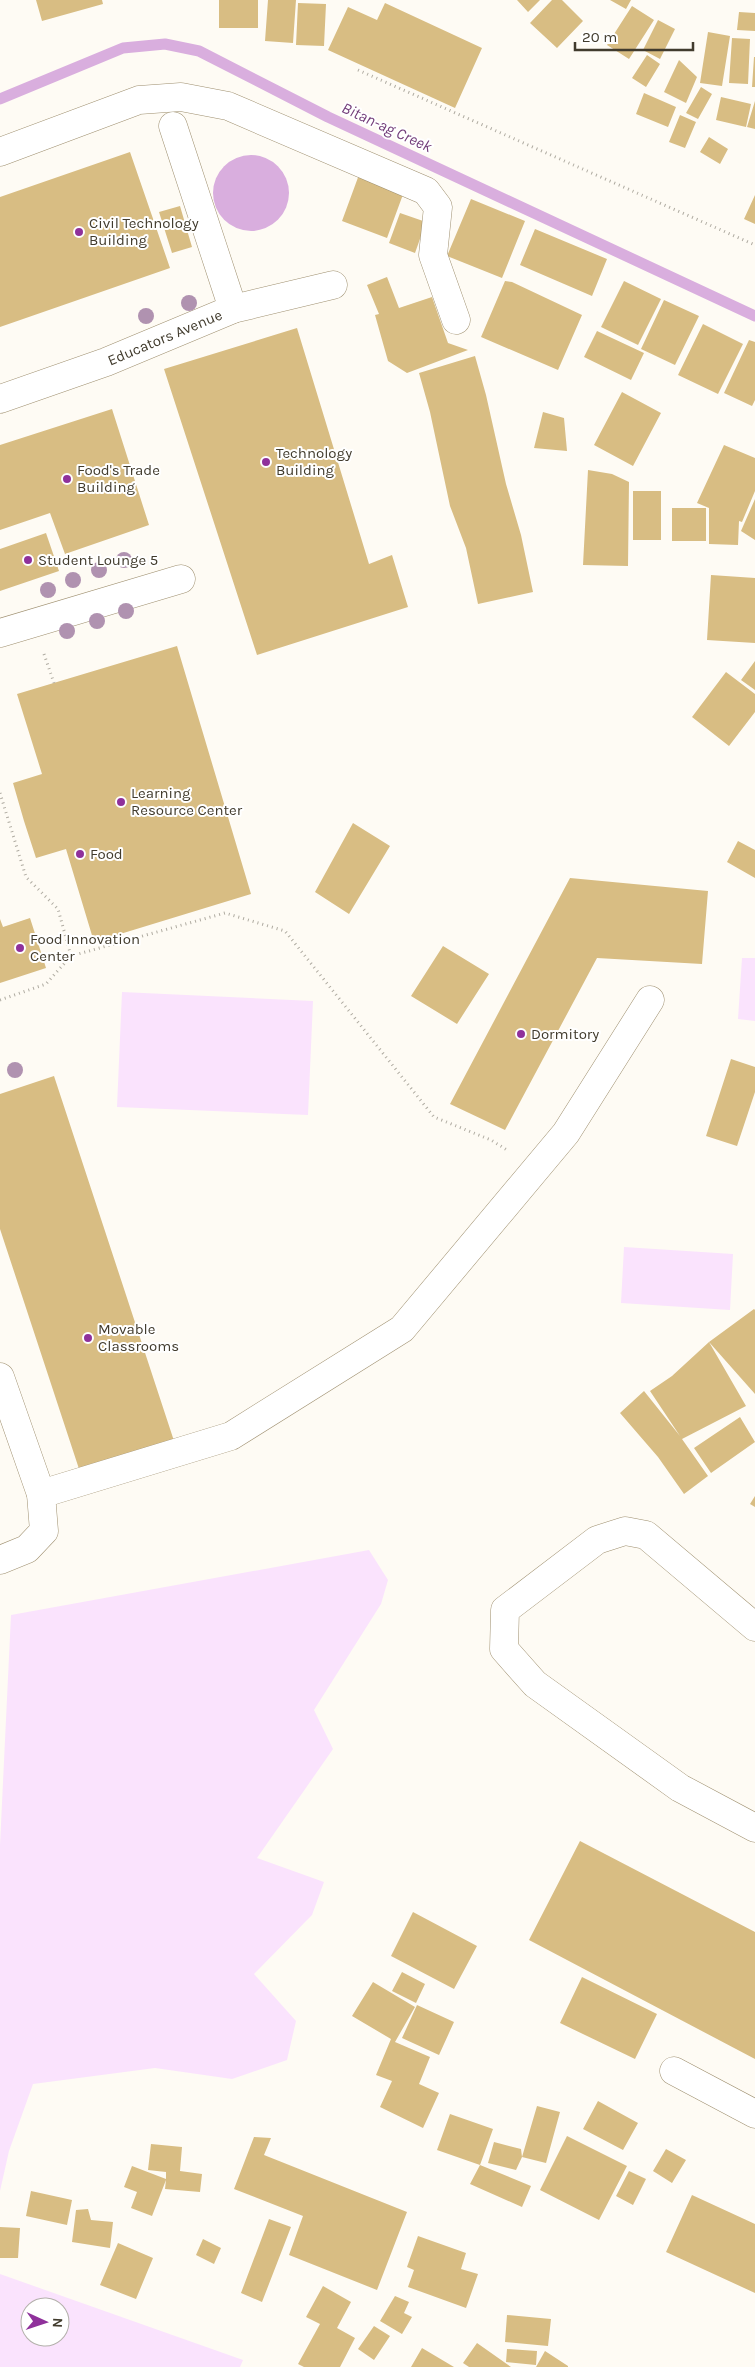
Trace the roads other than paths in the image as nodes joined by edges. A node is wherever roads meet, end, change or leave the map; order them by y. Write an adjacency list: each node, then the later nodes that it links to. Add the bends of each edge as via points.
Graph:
1 (173, 126): 4 (street)
2 (0, 152): 5 (street, via 139,100 181,97 228,106 426,190 438,207 433,255)
3 (333, 285): 4 (street, Educators Avenue)
4 (233, 309): 6 (street, Educators Avenue, via 106,362)
5 (456, 320)
6 (0, 399)
7 (181, 579): 8 (street)
8 (0, 633)
9 (650, 1000): 11 (street, via 566,1133 402,1329 231,1436)
10 (0, 1377): 11 (street)
11 (41, 1494): 12 (street, via 44,1532 27,1549)
12 (0, 1560)
13 (755, 1627): 14 (street, via 646,1535 625,1532 597,1540 505,1610 504,1650 535,1684 672,1782)
14 (755, 1828)
15 (674, 2071): 16 (street)
16 (755, 2114)

